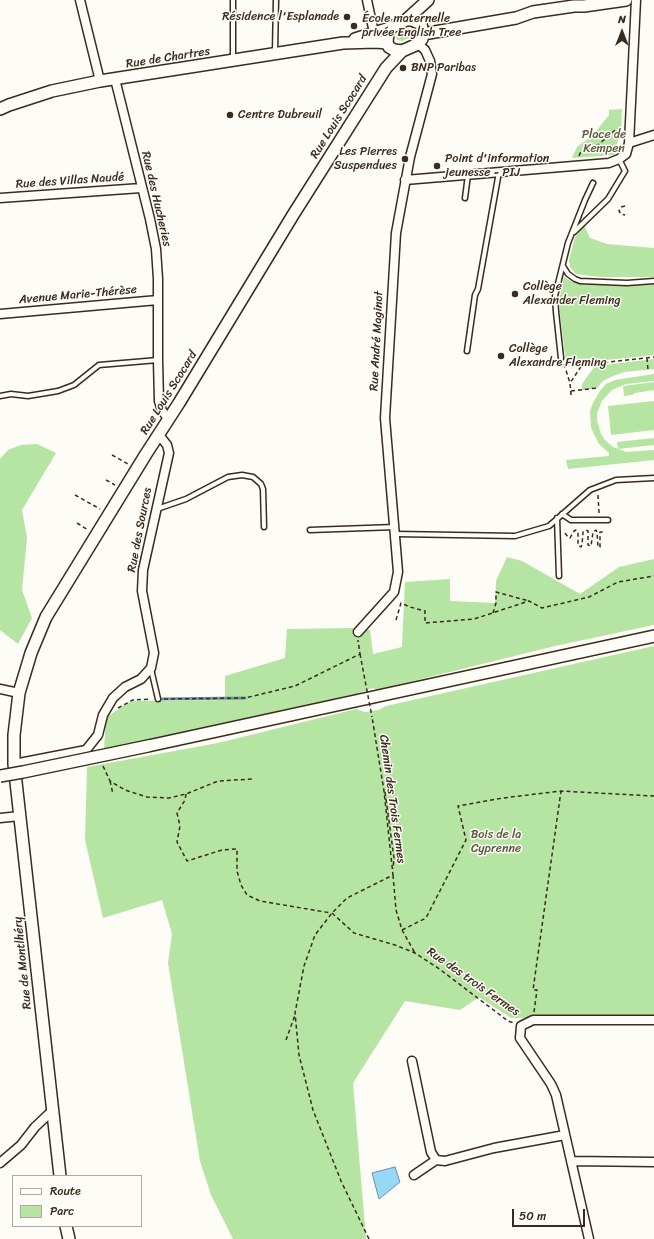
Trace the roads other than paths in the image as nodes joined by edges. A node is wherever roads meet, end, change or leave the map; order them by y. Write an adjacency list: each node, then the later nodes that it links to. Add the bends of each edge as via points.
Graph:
1 (80, 0): 21 (street)
2 (233, 0): 18 (lane)
3 (276, 0): 17 (lane)
4 (367, 0): 12 (street)
5 (428, 0): 9 (main road); 11 (main road)
6 (626, 0): 8 (main road, via 584,6)
7 (636, 0): 24 (street)
8 (574, 3): 11 (main road, via 516,18)
9 (406, 20): 10 (main road); 11 (main road, via 412,20)
10 (390, 28): 12 (main road, Rue de Chartres); 15 (main road)
11 (422, 29): 14 (main road, via 422,39)
12 (374, 33): 13 (main road, Rue de Chartres)
13 (343, 43): 15 (main road, Rue de Chartres); 17 (main road, Rue de Chartres)
14 (418, 44): 16 (main road); 28 (street, Rue André Maginot, via 430,61 432,74)
15 (388, 45): 16 (main road, via 394,50); 19 (main road, Rue Louis Scocard)
16 (402, 51): 19 (main road, Rue Louis Scocard)
17 (275, 54): 18 (main road, Rue de Chartres)
18 (233, 61): 20 (main road, Rue de Chartres)
19 (386, 68): 42 (main road, Rue Louis Scocard)
20 (115, 79): 21 (main road, Rue de Chartres); 30 (street, Rue des Hucheries)
21 (100, 81): 22 (main road, Rue de Chartres, via 52,91)
22 (0, 109)
23 (654, 135): 24 (street)
24 (629, 143): 25 (street, via 626,154)
25 (618, 159): 26 (street, via 609,163); 33 (lane, via 625,171 608,199)
26 (499, 172): 27 (street); 38 (lane, via 475,295)
27 (468, 174): 28 (street); 32 (lane)
28 (405, 180): 51 (street, Rue André Maginot, via 396,232 385,418)
29 (593, 183): 33 (lane)
30 (141, 188): 31 (street, Rue des Villas Naudé); 36 (street, Rue des Hucheries, via 156,249)
31 (0, 198)
32 (465, 198)
33 (572, 234): 34 (lane)
34 (563, 266): 35 (lane, via 568,274 580,281); 39 (lane, via 555,296)
35 (654, 281)
36 (158, 300): 37 (street, Avenue Marie-Thérèse); 40 (street, Rue des Hucheries)
37 (0, 314)
38 (467, 352)
39 (561, 358)
40 (158, 360): 41 (lane, via 99,365 74,385 58,391 28,396); 42 (street, Rue des Hucheries, via 159,401 162,411)
41 (0, 396)
42 (169, 419): 43 (main road, Rue Louis Scocard)
43 (159, 435): 45 (street, Rue des Sources, via 167,445 169,453); 57 (main road, Rue Louis Scocard, via 46,617 31,653)
44 (654, 478): 46 (lane, via 616,480 590,490)
45 (156, 509): 49 (lane, via 186,499 228,477 253,477 263,489); 55 (street, Rue des Sources, via 143,570 142,591 154,653)
46 (562, 514): 47 (lane); 48 (lane, via 571,520)
47 (558, 518): 51 (lane, via 548,526 515,536); 52 (lane)
48 (608, 520)
49 (264, 527)
50 (310, 530): 51 (lane)
51 (395, 531): 53 (street, Rue André Maginot, via 398,572 394,592)
52 (559, 576)
53 (358, 632)
54 (654, 636): 61 (main road, bridge)
55 (151, 668): 58 (lane); 60 (street, via 141,679 125,687 113,698 103,715 98,735 86,750)
56 (0, 689): 57 (street)
57 (19, 694): 59 (main road, Rue Louis Scocard, via 15,714)
58 (158, 699)
59 (14, 747): 60 (main road, Rue de Montlhéry)
60 (14, 764): 62 (main road, Rue de Montlhéry)
61 (0, 776)
62 (20, 816): 63 (street); 66 (main road, Rue de Montlhéry)
63 (0, 818)
64 (654, 1020): 67 (street, Rue des trois Fermes, via 533,1020 521,1026 520,1038 556,1095)
65 (412, 1061): 68 (street, via 431,1152)
66 (53, 1110): 71 (street, via 21,1145); 72 (main road, Rue de Montlhéry)
67 (565, 1135): 68 (street, via 494,1148 445,1162); 69 (street, Rue des trois Fermes)
68 (436, 1160): 73 (street)
69 (571, 1162): 70 (street); 76 (street, Rue des trois Fermes)
70 (654, 1162)
71 (0, 1163)
72 (60, 1175)
73 (414, 1175)
74 (66, 1227): 75 (main road)
75 (69, 1239)
76 (589, 1239)

